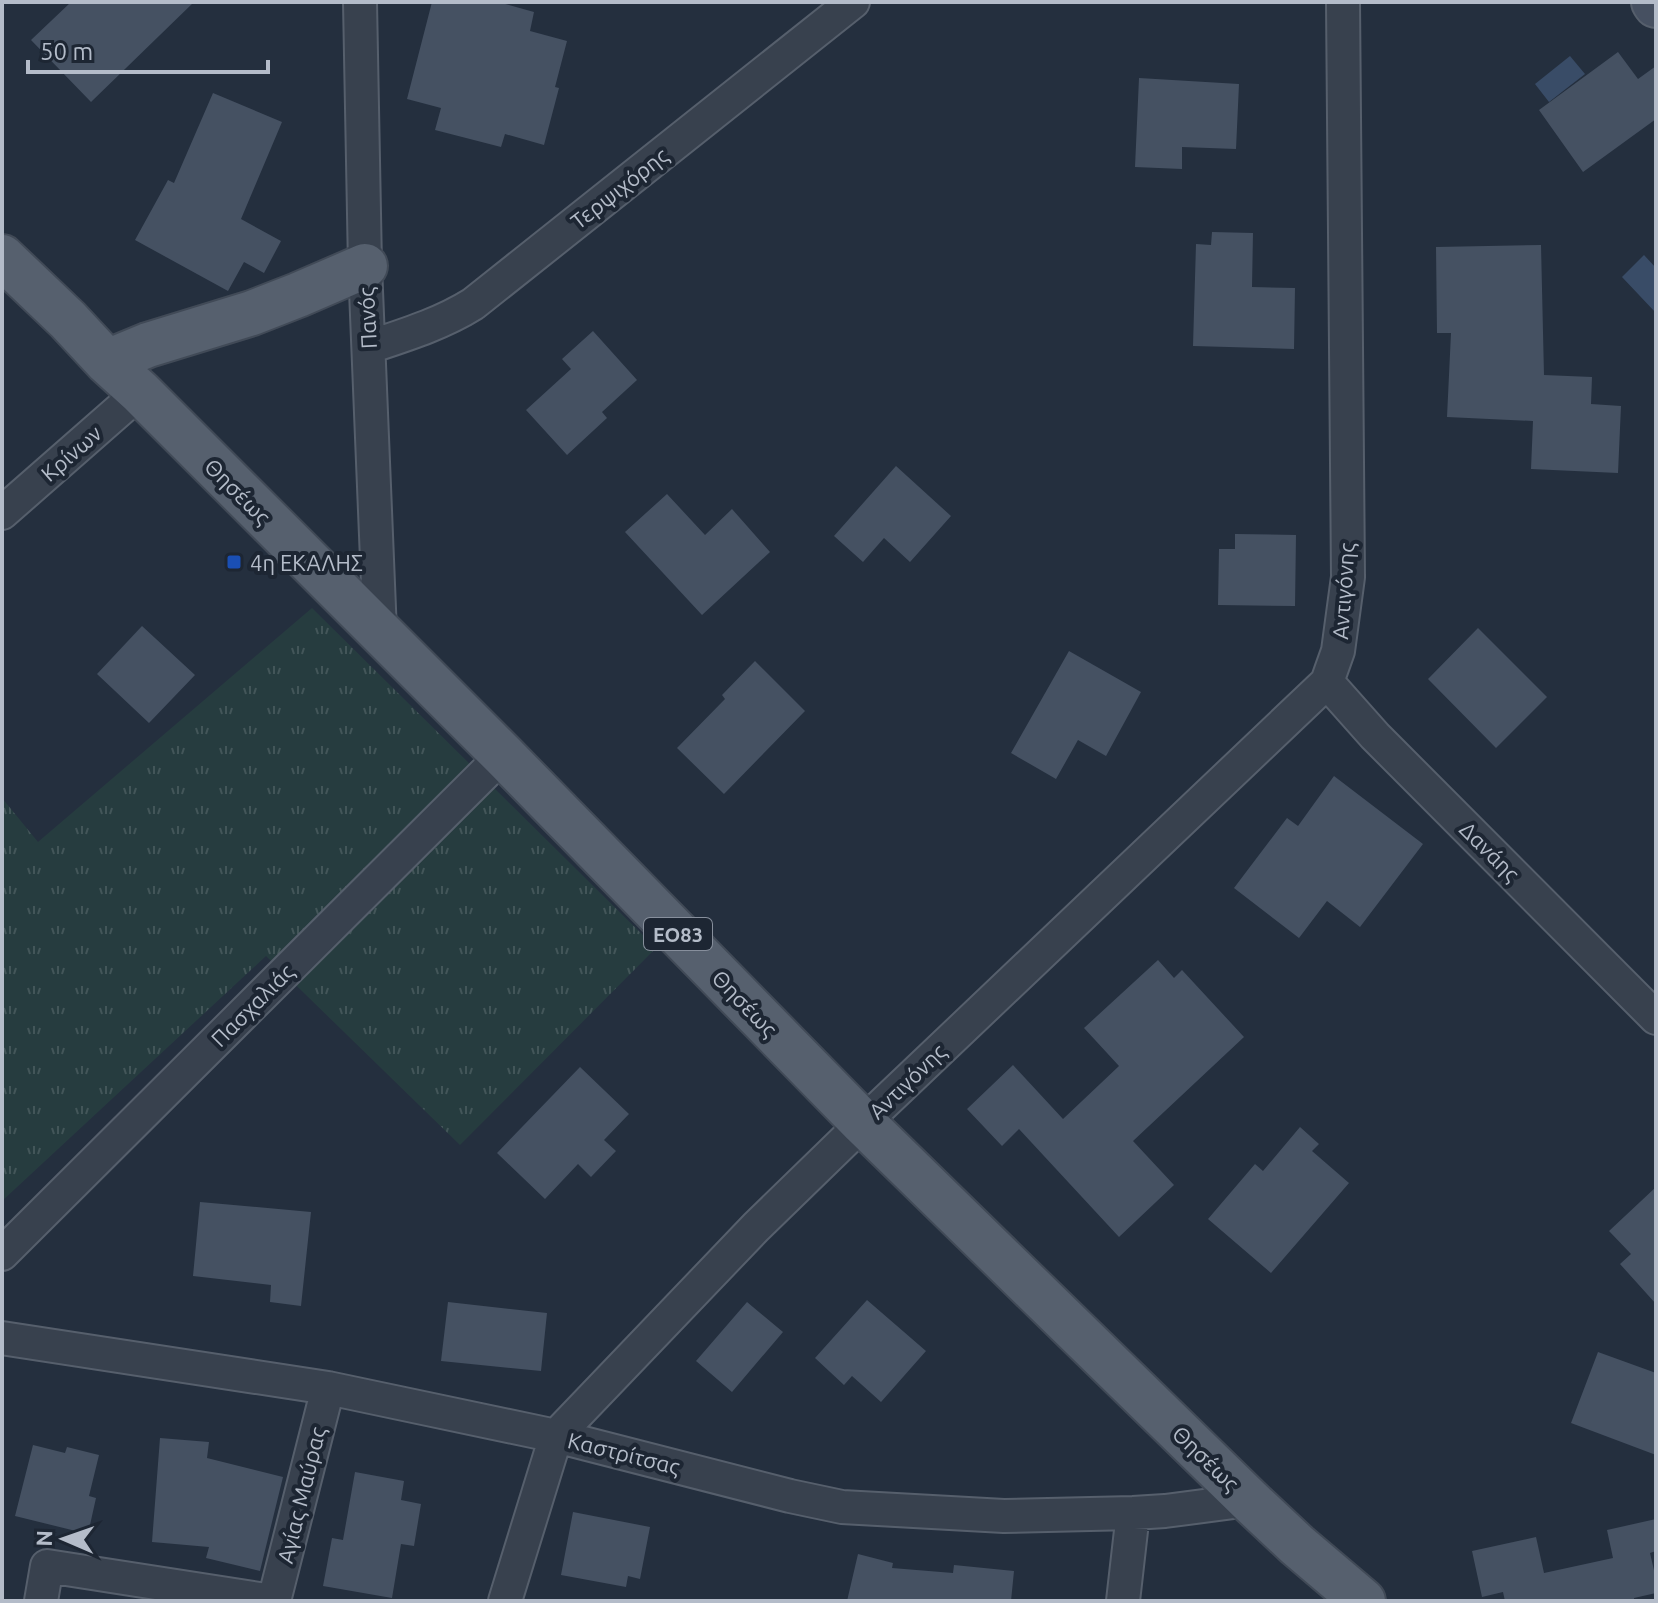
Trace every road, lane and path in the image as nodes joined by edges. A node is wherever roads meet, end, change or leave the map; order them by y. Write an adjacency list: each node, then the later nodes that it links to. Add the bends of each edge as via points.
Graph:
1 (360, 2): 5 (street, Πανός)
2 (853, 2): 6 (street, Τερψιχόρης, via 473,304 429,327)
3 (1343, 2): 11 (street, Αντιγόνης, via 1348,577 1338,651)
4 (2, 257): 7 (main road, Θησέως / ΕΟ83)
5 (365, 266): 6 (street, Πανός); 7 (main road, via 252,313)
6 (369, 347): 10 (street, Πανός)
7 (107, 362): 8 (main road, Θησέως / ΕΟ83)
8 (140, 392): 9 (street, Κρίνων); 10 (main road, Θησέως / ΕΟ83)
9 (2, 513)
10 (380, 633): 12 (main road, Θησέως / ΕΟ83)
11 (1327, 682): 13 (street, Δανάης); 14 (street, Αντιγόνης)
12 (503, 755): 14 (main road, Θησέως / ΕΟ83); 15 (street, Πασχαλιάς)
13 (1656, 1018)
14 (863, 1123): 18 (street, Αντιγόνης); 19 (main road, Θησέως / ΕΟ83)
15 (2, 1254)
16 (2, 1338): 17 (street, Καστρίτσας)
17 (328, 1388): 18 (street, Καστρίτσας); 22 (street, Αγίας Μαύρας)
18 (556, 1436): 20 (street, Καστρίτσας, via 842,1507 1004,1516); 23 (street)
19 (1249, 1500): 20 (street, Καστρίτσας); 25 (main road, Θησέως / ΕΟ83)
20 (1133, 1513): 24 (street)
21 (41, 1601): 22 (street, via 47,1566)
22 (273, 1601)
23 (505, 1601)
24 (1123, 1601)
25 (1363, 1601)

